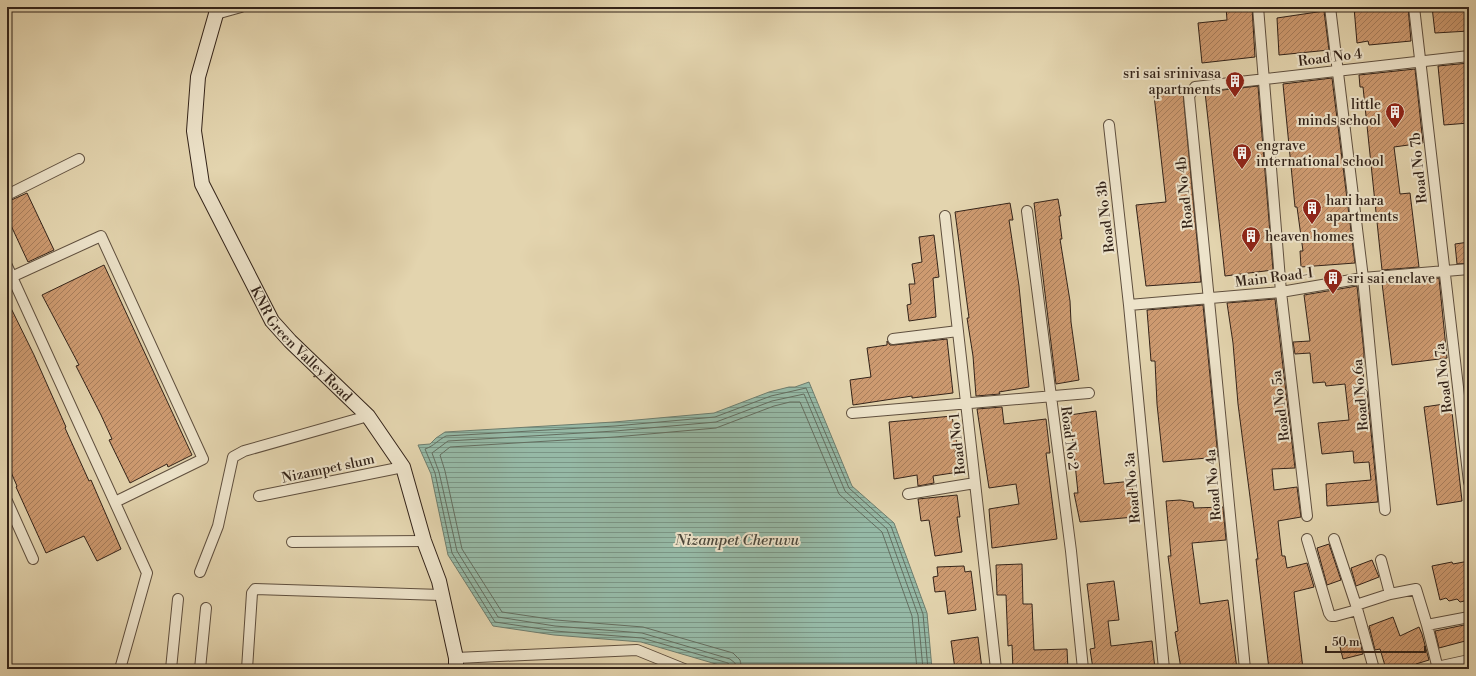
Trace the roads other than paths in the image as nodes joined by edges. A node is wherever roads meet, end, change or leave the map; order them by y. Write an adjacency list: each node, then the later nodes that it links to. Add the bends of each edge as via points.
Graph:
1 (241, 7): 5 (street)
2 (1258, 7): 9 (street, Road No 5a)
3 (1330, 7): 8 (street, Road No 6a)
4 (1414, 7): 7 (street, Road No 7b)
5 (216, 10): 30 (street, KNR Green Valley Road, via 198,77 194,123 202,184 272,321)
6 (1469, 56): 7 (street, Road No 4)
7 (1420, 61): 8 (street, Road No 4); 18 (street, Road No 7b)
8 (1337, 69): 9 (street, Road No 4); 20 (street, Road No 6a)
9 (1265, 79): 10 (street, Road No 4); 21 (street, Road No 5a)
10 (1195, 87): 22 (street, Road No 4b, via 1189,96)
11 (1108, 125): 23 (street, Road No 3b)
12 (78, 159): 13 (street)
13 (7, 195)
14 (1027, 212): 27 (street, Road No 2)
15 (946, 216): 24 (street, Road No 1)
16 (7, 266): 19 (street)
17 (1469, 269): 18 (street, Main Road-I)
18 (1444, 271): 20 (street, Main Road-I); 32 (street, Road No 7a)
19 (10, 278): 37 (street); 37 (street, via 101,236 203,459)
20 (1363, 278): 21 (street, Main Road-I); 38 (street, Road No 6a)
21 (1281, 292): 22 (street, Main Road-I); 39 (street, Road No 5a)
22 (1210, 299): 23 (street, Main Road-I); 65 (street, Road No 4a)
23 (1129, 305): 64 (street, Road No 3a)
24 (958, 331): 25 (street); 28 (street, Road No 1)
25 (893, 339)
26 (1089, 393): 27 (street)
27 (1051, 396): 28 (street); 63 (street, Road No 2)
28 (966, 403): 29 (street); 33 (street, Road No 1)
29 (852, 413)
30 (368, 416): 31 (street, KNR Green Valley Road); 46 (street, via 244,451 233,457 218,526)
31 (402, 467): 35 (street, Nizampet slum); 42 (street, KNR Green Valley Road)
32 (1469, 482)
33 (975, 483): 34 (street); 62 (street, Road No 1)
34 (908, 494)
35 (259, 496)
36 (7, 501): 44 (street)
37 (115, 502): 57 (street, via 147,573)
38 (1385, 510)
39 (1307, 516)
40 (1307, 538): 51 (street, via 1331,616)
41 (1334, 538): 51 (street)
42 (424, 541): 43 (street); 47 (street, KNR Green Valley Road, via 439,581)
43 (292, 542)
44 (33, 559)
45 (1381, 560): 48 (street)
46 (200, 572)
47 (441, 594): 55 (street, KNR Green Valley Road); 60 (street, via 255,590 252,593)
48 (1390, 594): 51 (street); 53 (street, via 1416,589)
49 (178, 599): 58 (street)
50 (206, 608): 59 (street)
51 (1357, 608): 66 (street)
52 (1469, 617): 53 (street)
53 (1428, 625): 56 (street)
54 (1469, 660): 56 (street)
55 (456, 664): 61 (street, via 637,650)
56 (1438, 668)
57 (120, 669)
58 (171, 669)
59 (200, 669)
60 (247, 669)
61 (684, 669)
62 (996, 669)
63 (1083, 669)
64 (1164, 669)
65 (1245, 669)
66 (1374, 669)

